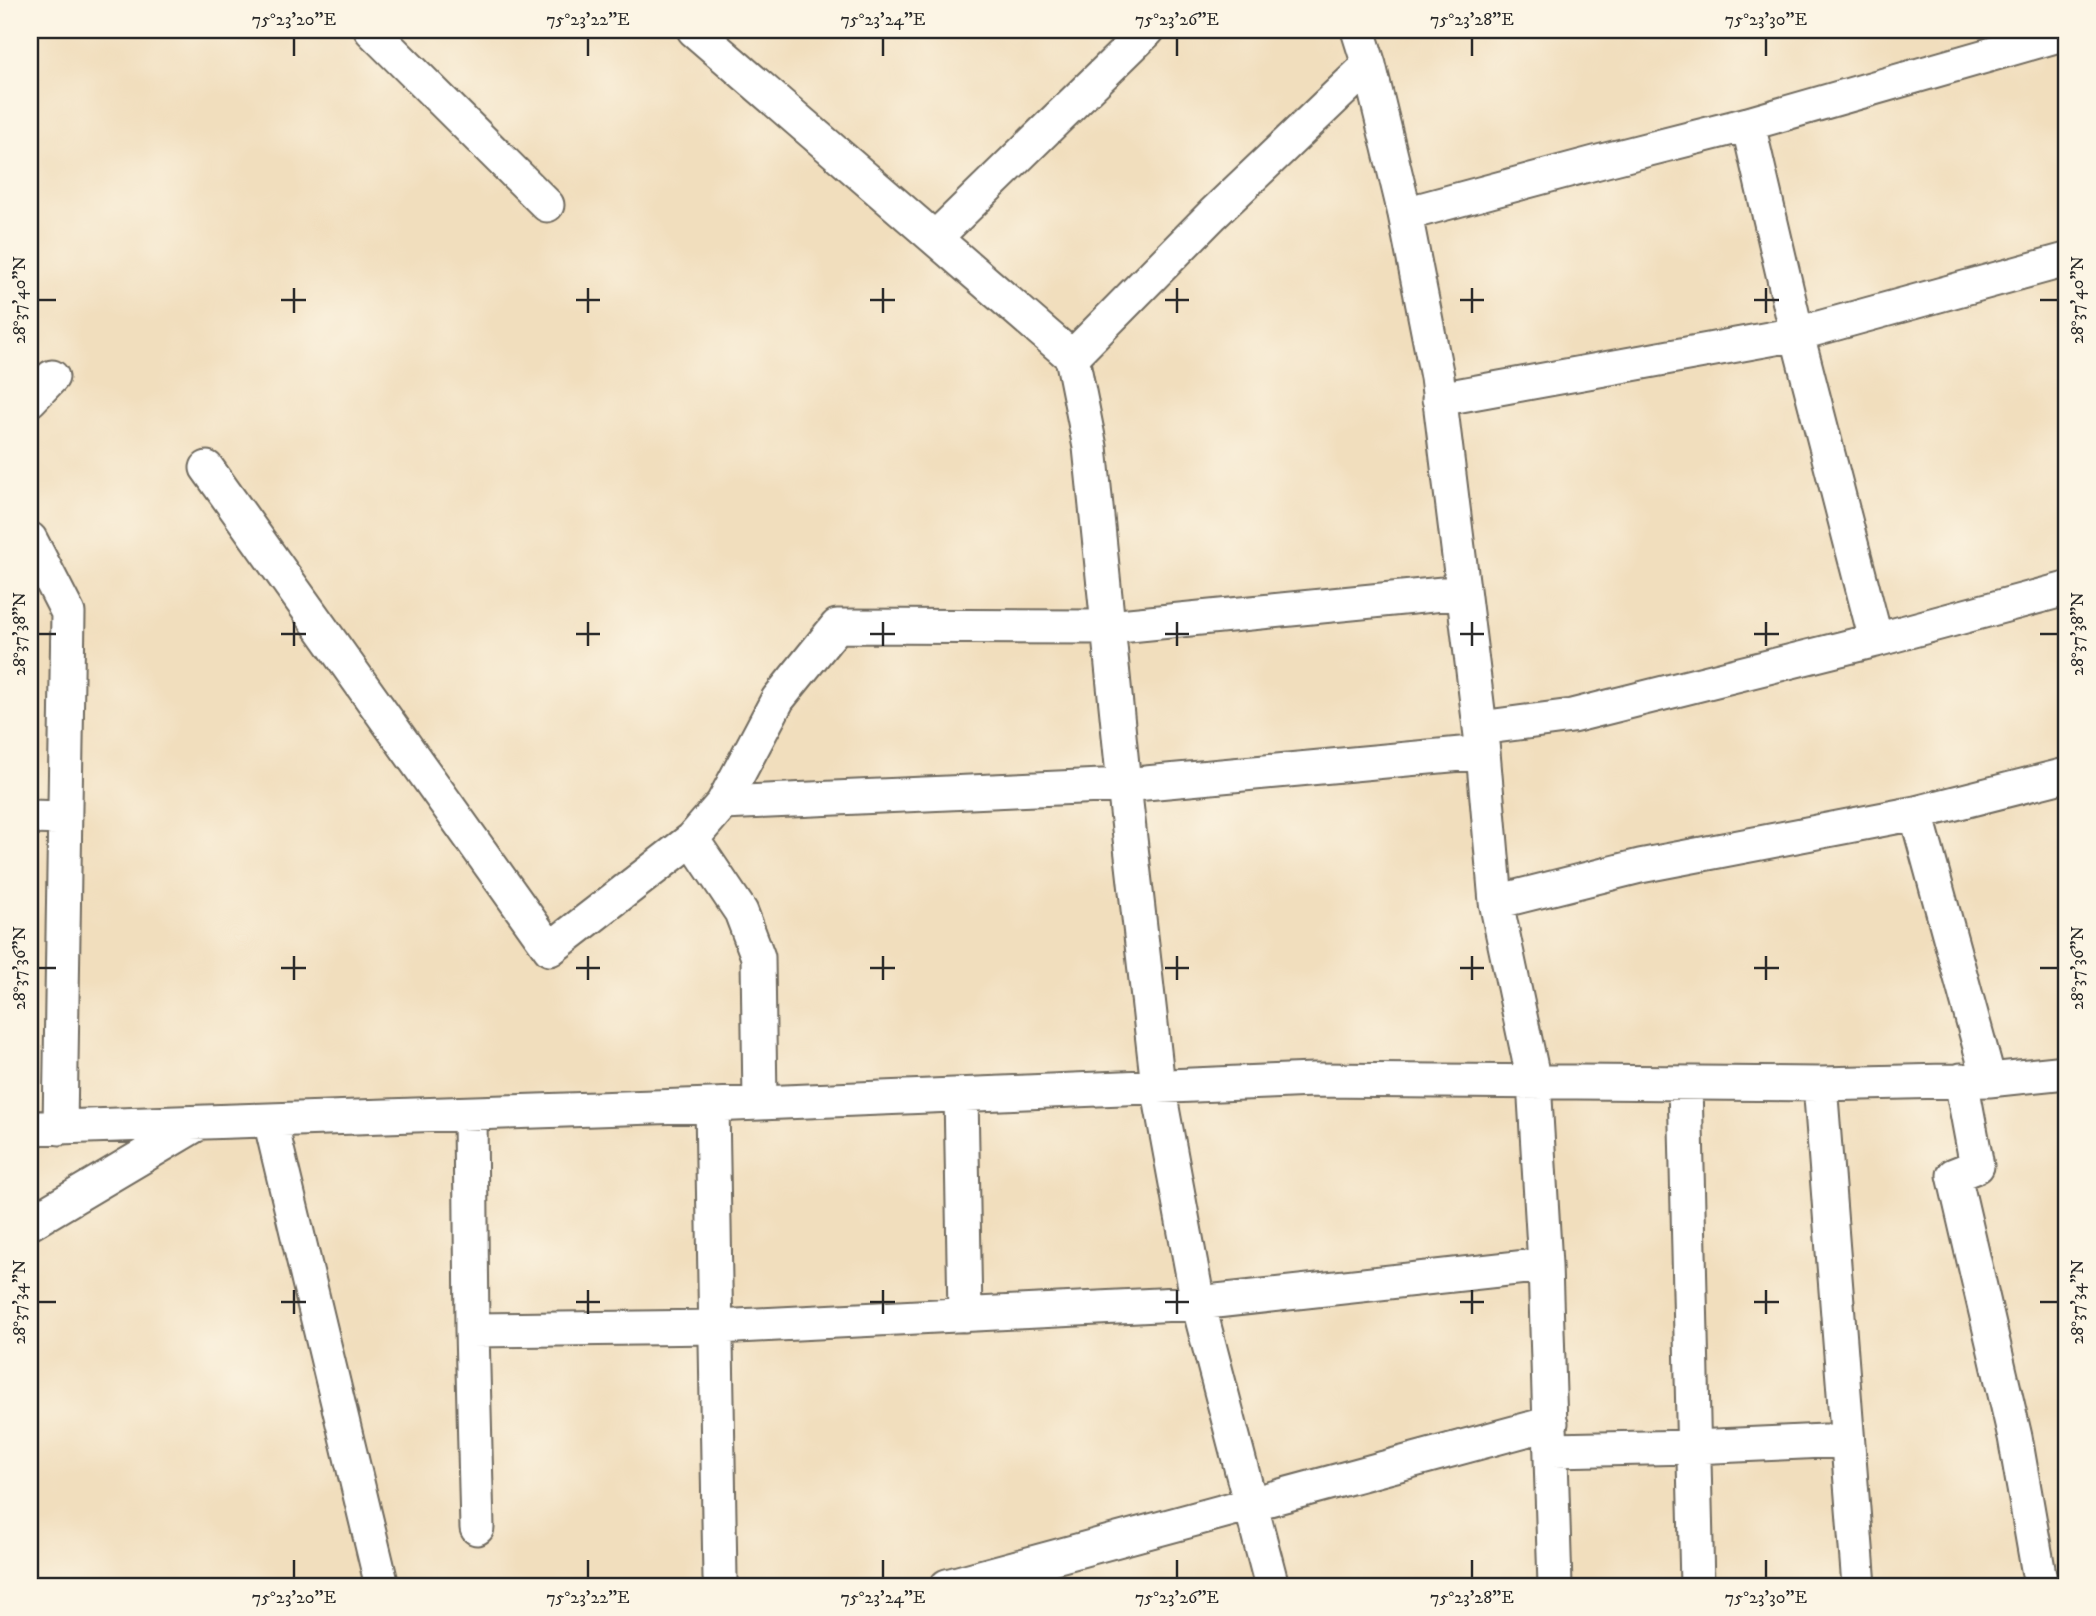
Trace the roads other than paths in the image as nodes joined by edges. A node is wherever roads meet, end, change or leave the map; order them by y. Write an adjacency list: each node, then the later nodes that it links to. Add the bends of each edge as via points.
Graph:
1 (371, 30): 8 (street)
2 (1148, 30): 10 (street)
3 (1358, 30): 6 (street)
4 (2066, 33): 7 (street)
5 (716, 37): 10 (street)
6 (1369, 65): 9 (street); 13 (street)
7 (1748, 124): 9 (street); 12 (street)
8 (547, 205)
9 (1405, 214): 14 (street)
10 (935, 238): 13 (street)
11 (2066, 260): 12 (street)
12 (1797, 334): 14 (street); 20 (street)
13 (1072, 357): 19 (street, via 1090,447)
14 (1439, 399): 18 (street)
15 (207, 468): 28 (street, via 550,949)
16 (30, 539): 27 (street, via 68,613)
17 (2066, 589): 20 (street)
18 (1463, 592): 19 (street); 21 (street)
19 (1109, 626): 23 (street); 24 (street, via 837,626 778,699)
20 (1876, 640): 21 (street)
21 (1481, 740): 23 (street); 29 (street)
22 (2066, 775): 25 (street)
23 (1124, 785): 24 (street); 35 (street)
24 (723, 803): 28 (street)
25 (1916, 813): 29 (street, via 1640,866); 31 (street)
26 (30, 817): 27 (street)
27 (65, 818): 42 (street)
28 (692, 839): 37 (street, via 741,912 758,957)
29 (1496, 902): 32 (street)
30 (2066, 1072): 31 (street)
31 (1975, 1080): 34 (street); 61 (street, via 1977,1166 1954,1175 2015,1437)
32 (1534, 1082): 33 (street); 35 (street, via 1313,1080); 44 (street)
33 (1685, 1084): 34 (street); 51 (street)
34 (1820, 1084): 50 (street)
35 (1158, 1086): 36 (street); 45 (street)
36 (961, 1095): 37 (street); 46 (street)
37 (760, 1103): 38 (street)
38 (712, 1105): 39 (street); 47 (street)
39 (470, 1114): 40 (street); 48 (street)
40 (270, 1121): 41 (street); 55 (street)
41 (199, 1123): 42 (street); 43 (street)
42 (45, 1128)
43 (30, 1223)
44 (1545, 1265): 45 (street); 49 (street)
45 (1198, 1303): 46 (street); 52 (street)
46 (965, 1315): 47 (street)
47 (717, 1327): 48 (street); 54 (street)
48 (472, 1330): 53 (street)
49 (1552, 1437): 51 (street); 52 (street); 58 (street)
50 (1846, 1440): 51 (street); 60 (street)
51 (1693, 1447): 59 (street)
52 (1251, 1506): 56 (street); 57 (street)
53 (477, 1528)
54 (720, 1578)
55 (382, 1586)
56 (947, 1586)
57 (1272, 1586)
58 (1555, 1586)
59 (1697, 1586)
60 (1859, 1586)
61 (2041, 1586)

